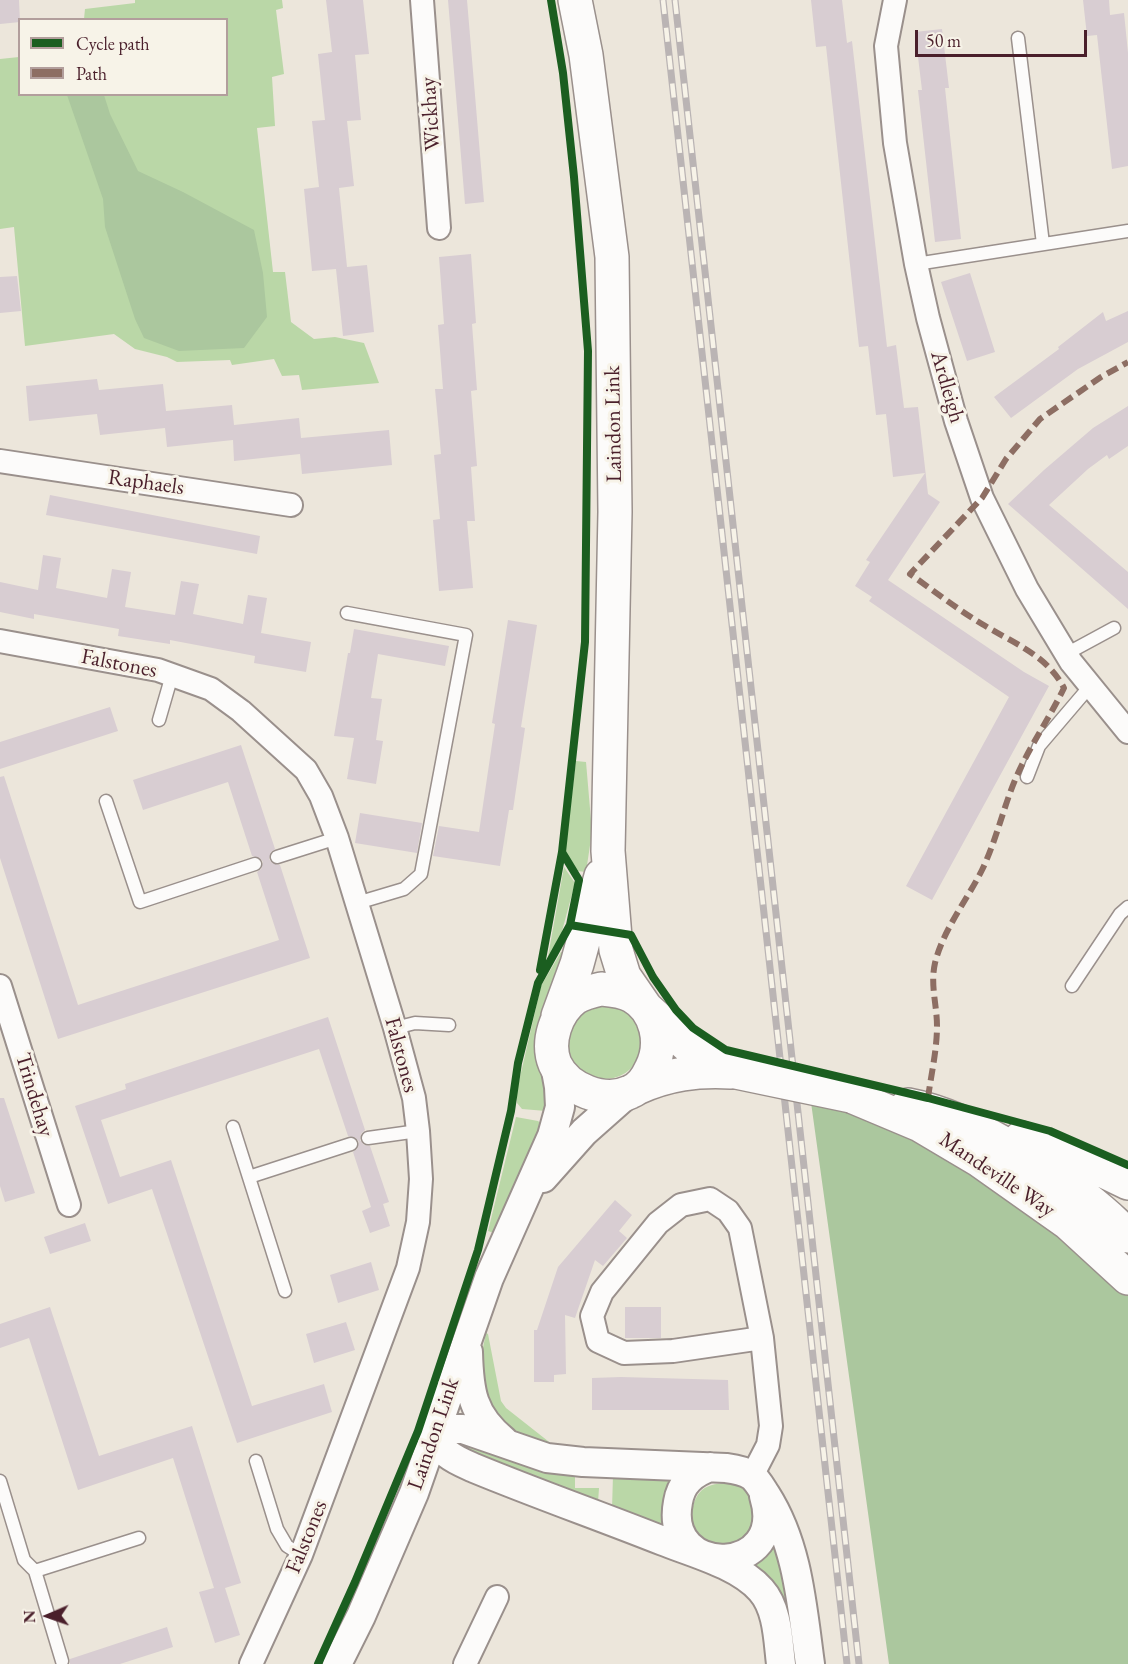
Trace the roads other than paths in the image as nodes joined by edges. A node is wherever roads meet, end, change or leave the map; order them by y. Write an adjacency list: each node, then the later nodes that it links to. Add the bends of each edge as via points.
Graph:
1 (422, 0): 5 (street, Wickhay)
2 (575, 0): 22 (main road, Laindon Link, via 586,55 612,257 615,512)
3 (895, 0): 8 (street, Ardleigh, via 886,46 896,143)
4 (1018, 38): 7 (lane)
5 (439, 228)
6 (1128, 231): 7 (lane)
7 (1043, 244): 8 (lane)
8 (916, 264): 14 (street, Ardleigh, via 956,421 982,498 1027,589)
9 (0, 461): 10 (street, Raphaels)
10 (291, 505)
11 (347, 613): 25 (lane, via 466,635 421,874 404,889)
12 (1114, 628): 14 (lane)
13 (0, 641): 15 (street, Falstones)
14 (1066, 654): 16 (street, Ardleigh)
15 (172, 675): 17 (lane); 21 (street, Falstones, via 212,689 306,770)
16 (1091, 685): 18 (street, Ardleigh); 19 (lane, via 1039,747)
17 (159, 720)
18 (1128, 732)
19 (1027, 777)
20 (106, 801): 24 (lane, via 140,902)
21 (337, 838): 23 (lane); 25 (street, Falstones)
22 (608, 851): 29 (main road, Laindon Link, via 618,962); 30 (main road, Laindon Link, via 577,964)
23 (277, 857)
24 (255, 864)
25 (357, 903): 32 (street, Falstones)
26 (1128, 907): 27 (lane)
27 (1072, 986)
28 (0, 988): 45 (street, Trindehay)
29 (646, 1008): 30 (main road, via 632,996 601,989 574,999); 34 (main road, Mandeville Way, via 688,1046); 35 (main road, via 658,1036 657,1051 648,1076)
30 (555, 1024): 33 (main road)
31 (449, 1025): 32 (lane, via 415,1023)
32 (395, 1028): 39 (street, Falstones, via 414,1098)
33 (555, 1065): 35 (main road, via 575,1086 589,1093 602,1096); 44 (street, Laindon Link, via 560,1107)
34 (736, 1072): 35 (main road, Mandeville Way, via 693,1072 665,1077); 36 (main road, Mandeville Way, bridge)
35 (633, 1091): 44 (street, Laindon Link, via 584,1132)
36 (851, 1096): 37 (main road, Mandeville Way); 46 (main road, Mandeville Way, via 920,1125 979,1160)
37 (951, 1116): 43 (main road, via 1050,1149); 47 (main road, Mandeville Way, via 1068,1185)
38 (233, 1127): 42 (lane)
39 (418, 1131): 40 (lane); 62 (street, Falstones, via 420,1190 408,1268)
40 (368, 1138)
41 (351, 1144): 42 (lane)
42 (249, 1177): 50 (lane)
43 (1128, 1183)
44 (524, 1200): 51 (street, Laindon Link)
45 (69, 1205)
46 (1068, 1223): 48 (main road); 49 (main road, Mandeville Way)
47 (1128, 1236)
48 (1128, 1252)
49 (1128, 1278)
50 (285, 1291)
51 (472, 1326): 53 (street, Laindon Link); 54 (street, via 469,1381 480,1417 503,1441)
52 (762, 1338): 52 (street, via 740,1228 728,1211 710,1199 681,1204 658,1223 602,1292 592,1316 598,1341 624,1353 673,1351); 59 (street, via 771,1426)
53 (435, 1432): 54 (street, via 463,1429); 57 (street, via 443,1450); 60 (street, Laindon Link)
54 (522, 1451): 56 (street, via 583,1462)
55 (256, 1461): 62 (lane, via 277,1530 287,1546)
56 (710, 1467): 59 (street, via 740,1471); 63 (street, via 687,1481 676,1510 676,1522 687,1544)
57 (474, 1468): 60 (street, via 454,1464 439,1467 427,1475); 63 (street)
58 (0, 1481): 64 (lane, via 24,1560)
59 (757, 1483): 63 (street, via 768,1515 763,1537 755,1548 731,1559); 71 (street, via 784,1529 791,1550)
60 (414, 1493): 68 (street, Laindon Link)
61 (139, 1538): 64 (lane)
62 (301, 1555): 67 (street, Falstones)
63 (703, 1556): 70 (street, via 738,1572 762,1591 771,1608)
64 (35, 1571): 66 (lane)
65 (497, 1597): 69 (street)
66 (62, 1661)
67 (251, 1664)
68 (337, 1664)
69 (465, 1664)
70 (781, 1664)
71 (810, 1664)

